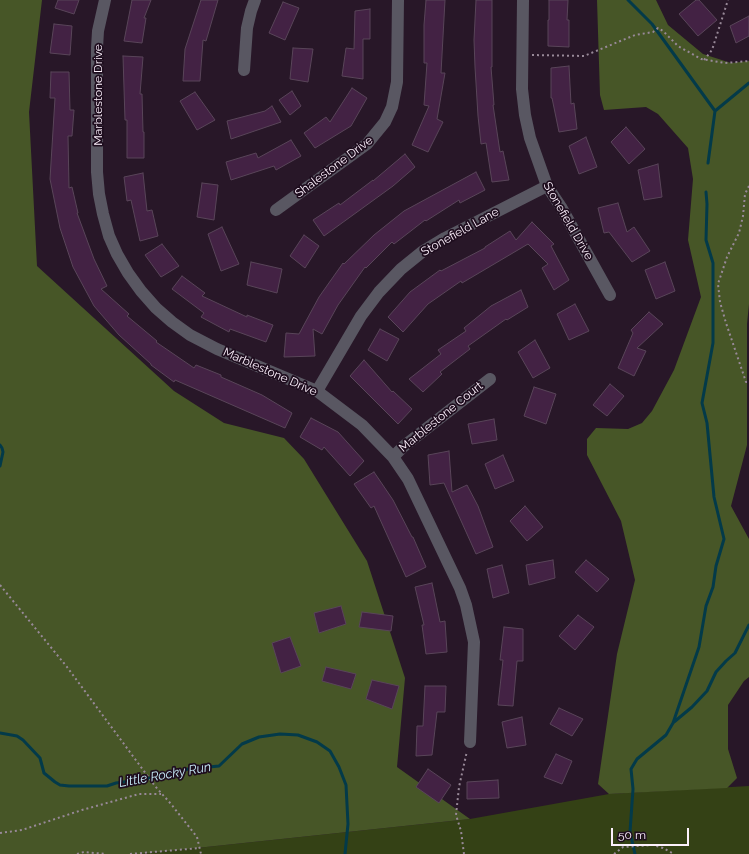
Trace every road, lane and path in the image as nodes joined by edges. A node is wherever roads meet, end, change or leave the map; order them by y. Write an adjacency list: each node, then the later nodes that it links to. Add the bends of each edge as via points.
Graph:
1 (105, 0): 16 (street, Marblestone Drive, via 97,48 97,172 103,214 117,254 156,308 190,335)
2 (255, 0): 9 (street, via 247,28)
3 (398, 0): 12 (street, Shalestone Drive, via 397,82 392,107 385,122 367,144)
4 (523, 0): 6 (street, Stonefield Drive)
5 (728, 0): 7 (path, via 712,50)
6 (523, 54): 7 (path, via 584,56 658,28 678,46); 10 (street, Stonefield Drive, via 522,89 525,115 530,138)
7 (704, 60): 8 (path, via 725,63)
8 (749, 61)
9 (244, 70)
10 (547, 186): 13 (street, Stonefield Drive); 16 (street, Stonefield Lane, via 445,238 401,269 379,292 362,316)
11 (749, 186): 15 (path, via 739,233 718,284 726,323 746,382)
12 (276, 210)
13 (610, 296)
14 (490, 379): 17 (street, Marblestone Court)
15 (749, 382)
16 (317, 391): 17 (street, Marblestone Drive, via 362,425)
17 (393, 456): 19 (street, Marblestone Drive, via 408,478 466,604 474,642)
18 (0, 585): 20 (path)
19 (470, 742): 27 (path, via 459,787 456,815)
20 (162, 794): 21 (path, via 139,794 22,830); 22 (path, via 197,837)
21 (0, 833)
22 (200, 848): 25 (path); 26 (path)
23 (77, 854): 24 (path)
24 (106, 854)
25 (130, 854)
26 (201, 854)
27 (464, 854)
28 (614, 854): 29 (path, via 623,847 653,845)
29 (674, 854)

